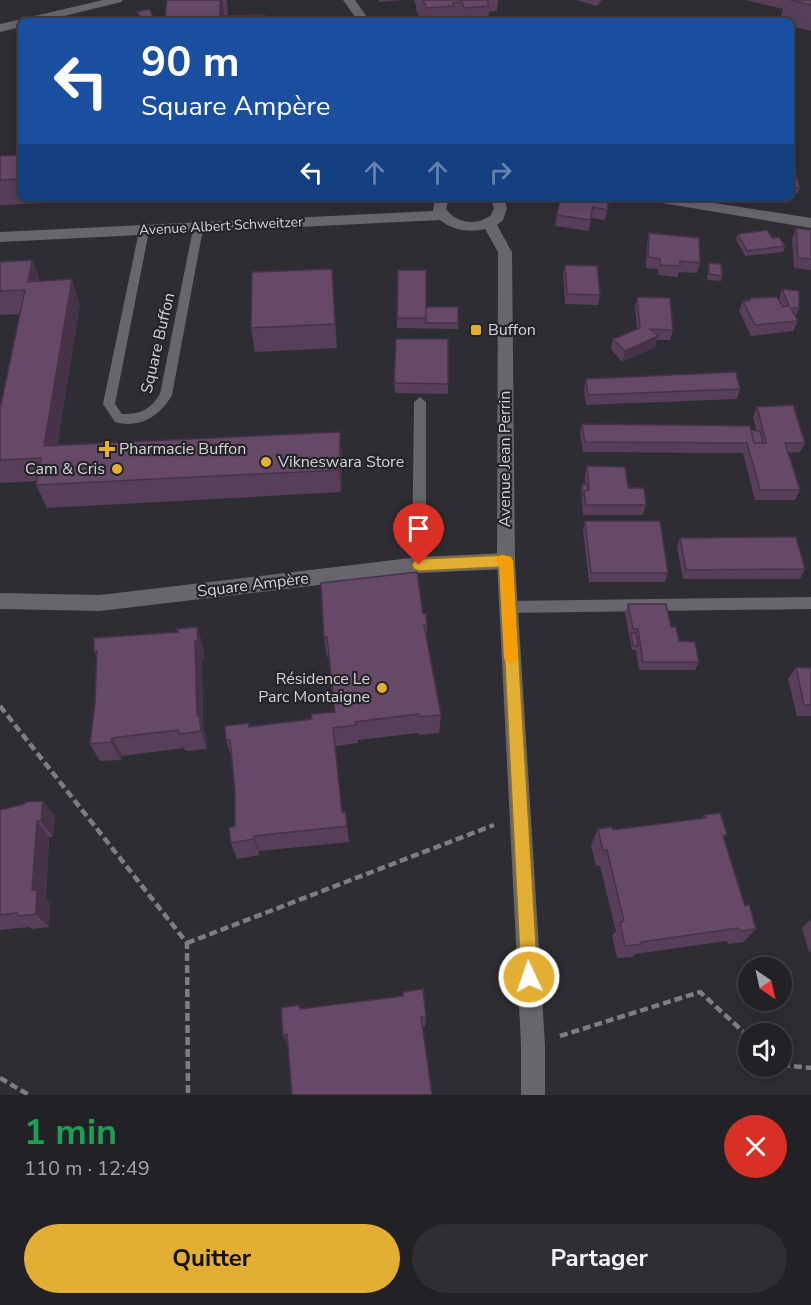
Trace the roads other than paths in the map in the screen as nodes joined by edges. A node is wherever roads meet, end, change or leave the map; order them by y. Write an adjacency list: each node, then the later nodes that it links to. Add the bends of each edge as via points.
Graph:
1 (117, 0): 3 (street)
2 (349, 0): 4 (street)
3 (41, 18)
4 (362, 18)
5 (18, 24): 6 (street)
6 (0, 28)
7 (440, 201): 10 (street)
8 (498, 201): 11 (street, via 500,215)
9 (675, 201): 12 (street)
10 (441, 215): 11 (street, via 462,226); 13 (street, Avenue Albert Schweitzer)
11 (489, 223): 17 (street, Avenue Jean Perrin, via 504,252)
12 (811, 223)
13 (198, 229): 14 (street, Avenue Albert Schweitzer); 14 (lane, Square Buffon, via 166,395 158,410 144,418 119,419 109,404)
14 (144, 231): 15 (street, Avenue Albert Schweitzer)
15 (0, 237)
16 (420, 402): 18 (lane)
17 (506, 561): 18 (street, Square Ampère); 21 (street, Avenue Jean Perrin)
18 (419, 565): 19 (street, Square Ampère, via 100,603)
19 (0, 601)
20 (811, 603): 21 (lane)
21 (508, 607): 22 (street, Avenue Jean Perrin)
22 (533, 1095)

